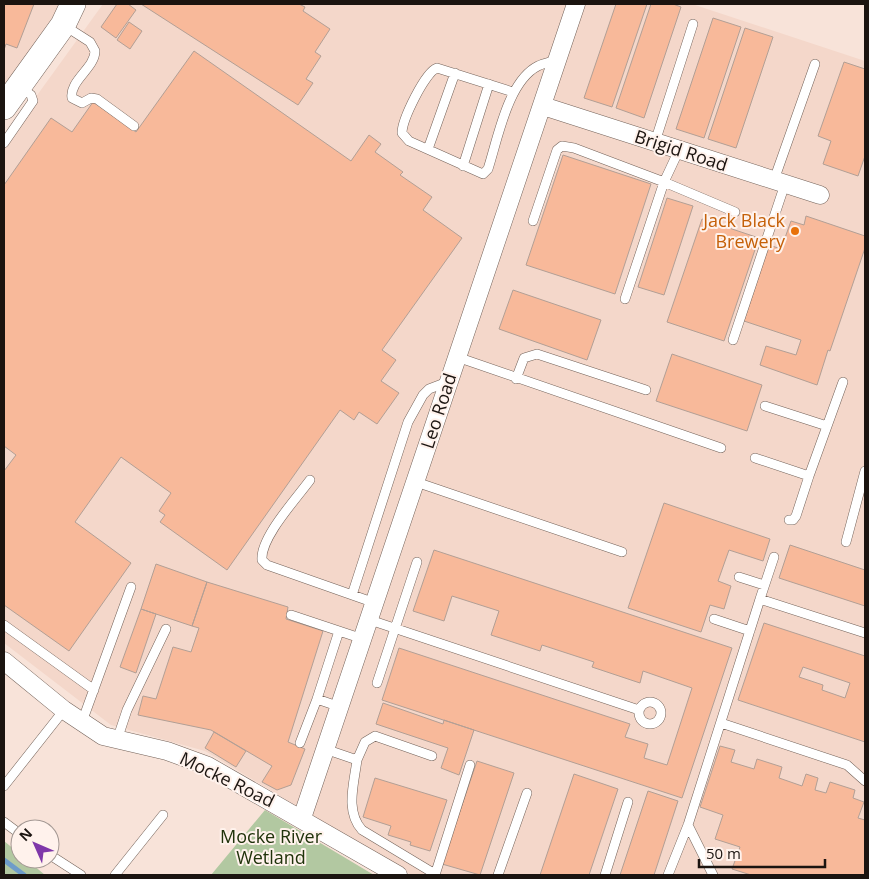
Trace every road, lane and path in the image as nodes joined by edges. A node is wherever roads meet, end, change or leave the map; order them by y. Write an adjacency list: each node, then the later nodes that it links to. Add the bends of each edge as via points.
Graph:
1 (84, 4): 3 (main road)
2 (576, 4): 5 (street, Leo Road)
3 (68, 14): 9 (main road); 13 (lane, via 95,50 93,60 73,90 72,98 82,103 91,98 97,99)
4 (693, 24): 14 (lane)
5 (558, 60): 10 (lane, via 528,73); 11 (street, Leo Road)
6 (815, 64): 20 (lane)
7 (455, 73): 8 (lane); 16 (lane); 16 (lane, via 437,68 428,73 402,129 409,141)
8 (489, 84): 10 (lane); 18 (lane)
9 (19, 86): 12 (main road); 15 (lane, via 31,95 33,101)
10 (513, 92): 18 (lane, via 488,169 483,174)
11 (543, 106): 14 (street, Brigid Road); 26 (street, Leo Road)
12 (4, 107)
13 (134, 126)
14 (655, 142): 17 (street, Brigid Road)
15 (4, 143)
16 (428, 149): 18 (lane)
17 (679, 150): 19 (lane); 20 (street, Brigid Road)
18 (463, 166)
19 (664, 182): 22 (lane); 23 (lane, via 562,146 557,150); 24 (lane)
20 (779, 182): 21 (street, Brigid Road); 25 (lane)
21 (820, 195)
22 (735, 212)
23 (533, 221)
24 (625, 300)
25 (733, 340)
26 (457, 357): 27 (lane); 28 (street, Leo Road)
27 (516, 379): 30 (lane, via 524,358 537,354); 33 (lane)
28 (450, 381): 38 (street, Leo Road); 47 (lane, via 429,389 408,422)
29 (843, 382): 32 (lane)
30 (646, 390)
31 (765, 406): 32 (lane)
32 (827, 426): 36 (lane)
33 (721, 448)
34 (755, 458): 36 (lane)
35 (865, 471): 40 (lane)
36 (809, 476): 39 (lane, via 796,516)
37 (310, 480): 47 (lane, via 271,534 263,548 262,560 267,565)
38 (416, 482): 41 (lane); 49 (street, Leo Road)
39 (789, 520)
40 (846, 542)
41 (622, 552)
42 (774, 557): 45 (lane)
43 (417, 562): 55 (lane)
44 (739, 577): 45 (lane)
45 (764, 585): 48 (lane)
46 (131, 587): 62 (lane)
47 (352, 595): 49 (lane)
48 (760, 599): 57 (lane); 58 (lane)
49 (375, 603): 52 (street, Leo Road)
50 (291, 615): 56 (lane)
51 (714, 618): 57 (lane)
52 (370, 620): 55 (lane); 59 (street, Leo Road)
53 (4, 625): 62 (lane)
54 (166, 628): 69 (lane, via 127,710)
55 (394, 628): 61 (lane); 66 (lane)
56 (339, 631): 59 (lane); 63 (lane)
57 (750, 631): 68 (lane)
58 (865, 634)
59 (363, 639): 64 (street, Leo Road)
60 (4, 661): 65 (street, Mocke Road)
61 (377, 683)
62 (94, 690): 67 (lane)
63 (316, 699): 64 (lane); 70 (lane)
64 (340, 707): 71 (street, Leo Road)
65 (64, 710): 67 (street, Mocke Road); 76 (lane)
66 (639, 710)
67 (82, 722): 69 (street, Mocke Road, via 103,736)
68 (721, 723): 75 (lane, via 846,765); 81 (lane)
69 (117, 740): 80 (street, Mocke Road, via 167,751 208,766)
70 (300, 743)
71 (325, 749): 73 (lane); 80 (street, Leo Road)
72 (432, 756): 73 (lane, via 375,736 365,742)
73 (357, 760): 86 (lane, via 352,799 355,822 362,830)
74 (470, 765): 86 (lane)
75 (865, 781)
76 (4, 786)
77 (527, 792): 87 (lane)
78 (628, 802): 88 (lane)
79 (163, 815): 84 (lane)
80 (302, 818): 85 (street, Mocke Road)
81 (688, 825): 89 (lane); 90 (lane)
82 (60, 861): 83 (lane)
83 (81, 875)
84 (114, 875)
85 (398, 875)
86 (435, 875)
87 (498, 875)
88 (605, 875)
89 (668, 875)
90 (713, 875)

